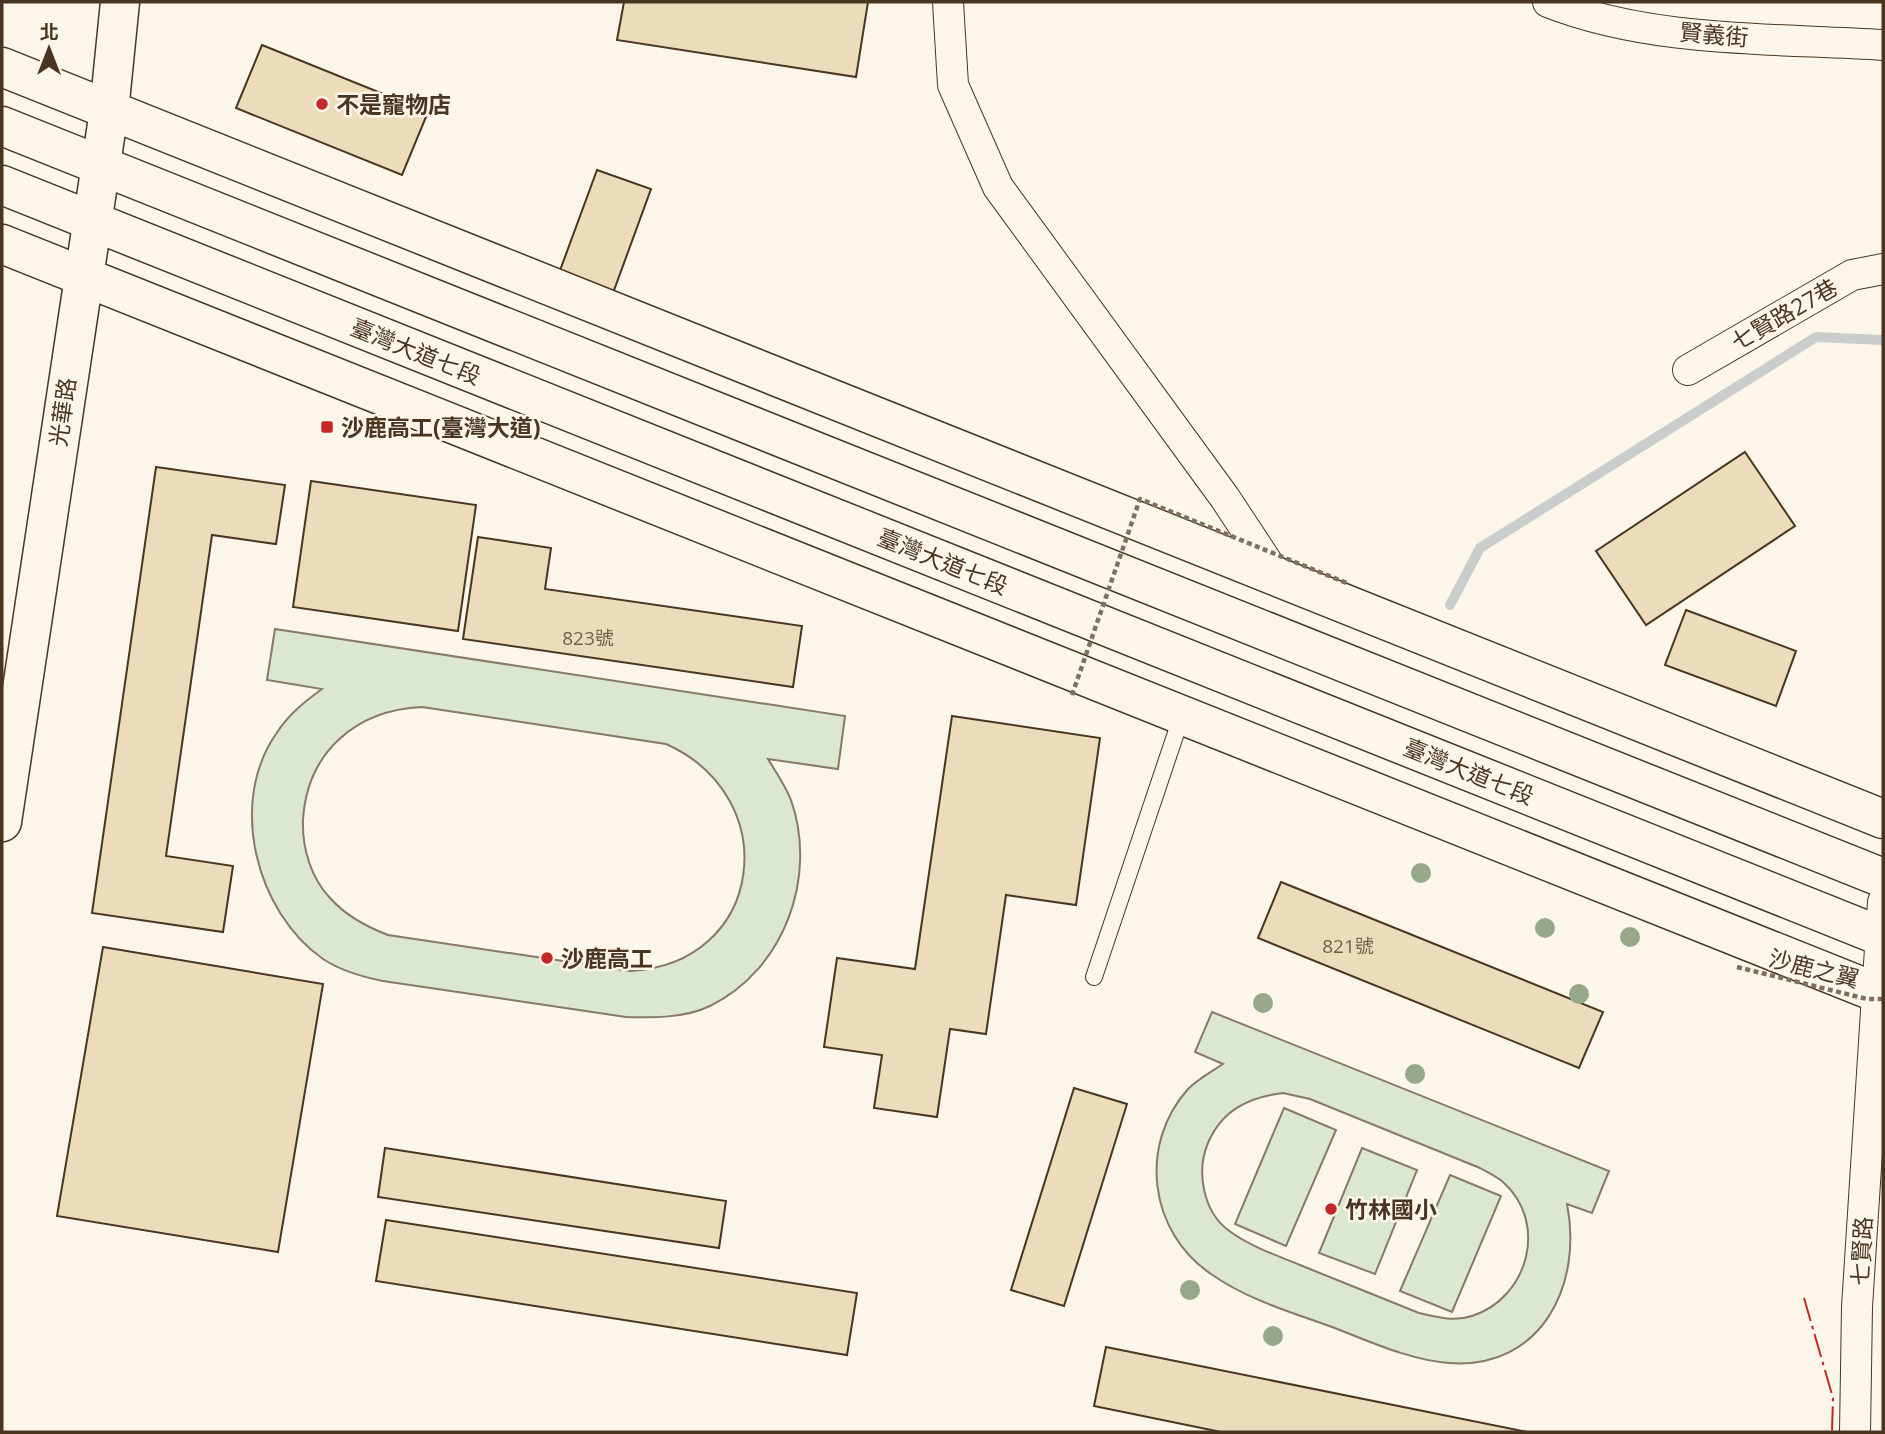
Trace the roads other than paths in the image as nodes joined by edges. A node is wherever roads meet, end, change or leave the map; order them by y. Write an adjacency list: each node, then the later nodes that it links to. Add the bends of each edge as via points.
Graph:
1 (120, 2): 6 (main road, 光華路)
2 (948, 2): 16 (street, via 953,85 998,187 1225,498)
3 (1548, 2): 4 (street, 賢義街, via 1586,17 1693,34)
4 (1883, 45)
5 (2, 67): 6 (main road)
6 (109, 111): 8 (main road); 9 (main road, 光華路)
7 (2, 126): 9 (main road)
8 (180, 139): 9 (main road); 16 (main road)
9 (100, 166): 11 (main road, 光華路); 21 (main road)
10 (2, 185): 11 (main road, 臺灣大道七段)
11 (91, 221): 14 (main road, 光華路); 22 (main road, 臺灣大道七段)
12 (2, 244): 14 (main road)
13 (1883, 270): 15 (street, 七賢路27巷, via 1852,275)
14 (83, 276): 17 (main road); 18 (main road, 光華路)
15 (1688, 370)
16 (1277, 577): 19 (main road)
17 (1182, 715): 23 (lane); 24 (main road)
18 (6, 765): 20 (main road, 光華路)
19 (1883, 819)
20 (2, 822)
21 (1883, 878)
22 (1882, 925): 24 (street, 七賢路)
23 (1094, 977)
24 (1881, 995): 25 (street, 七賢路, via 1857,1307)
25 (1855, 1432)

